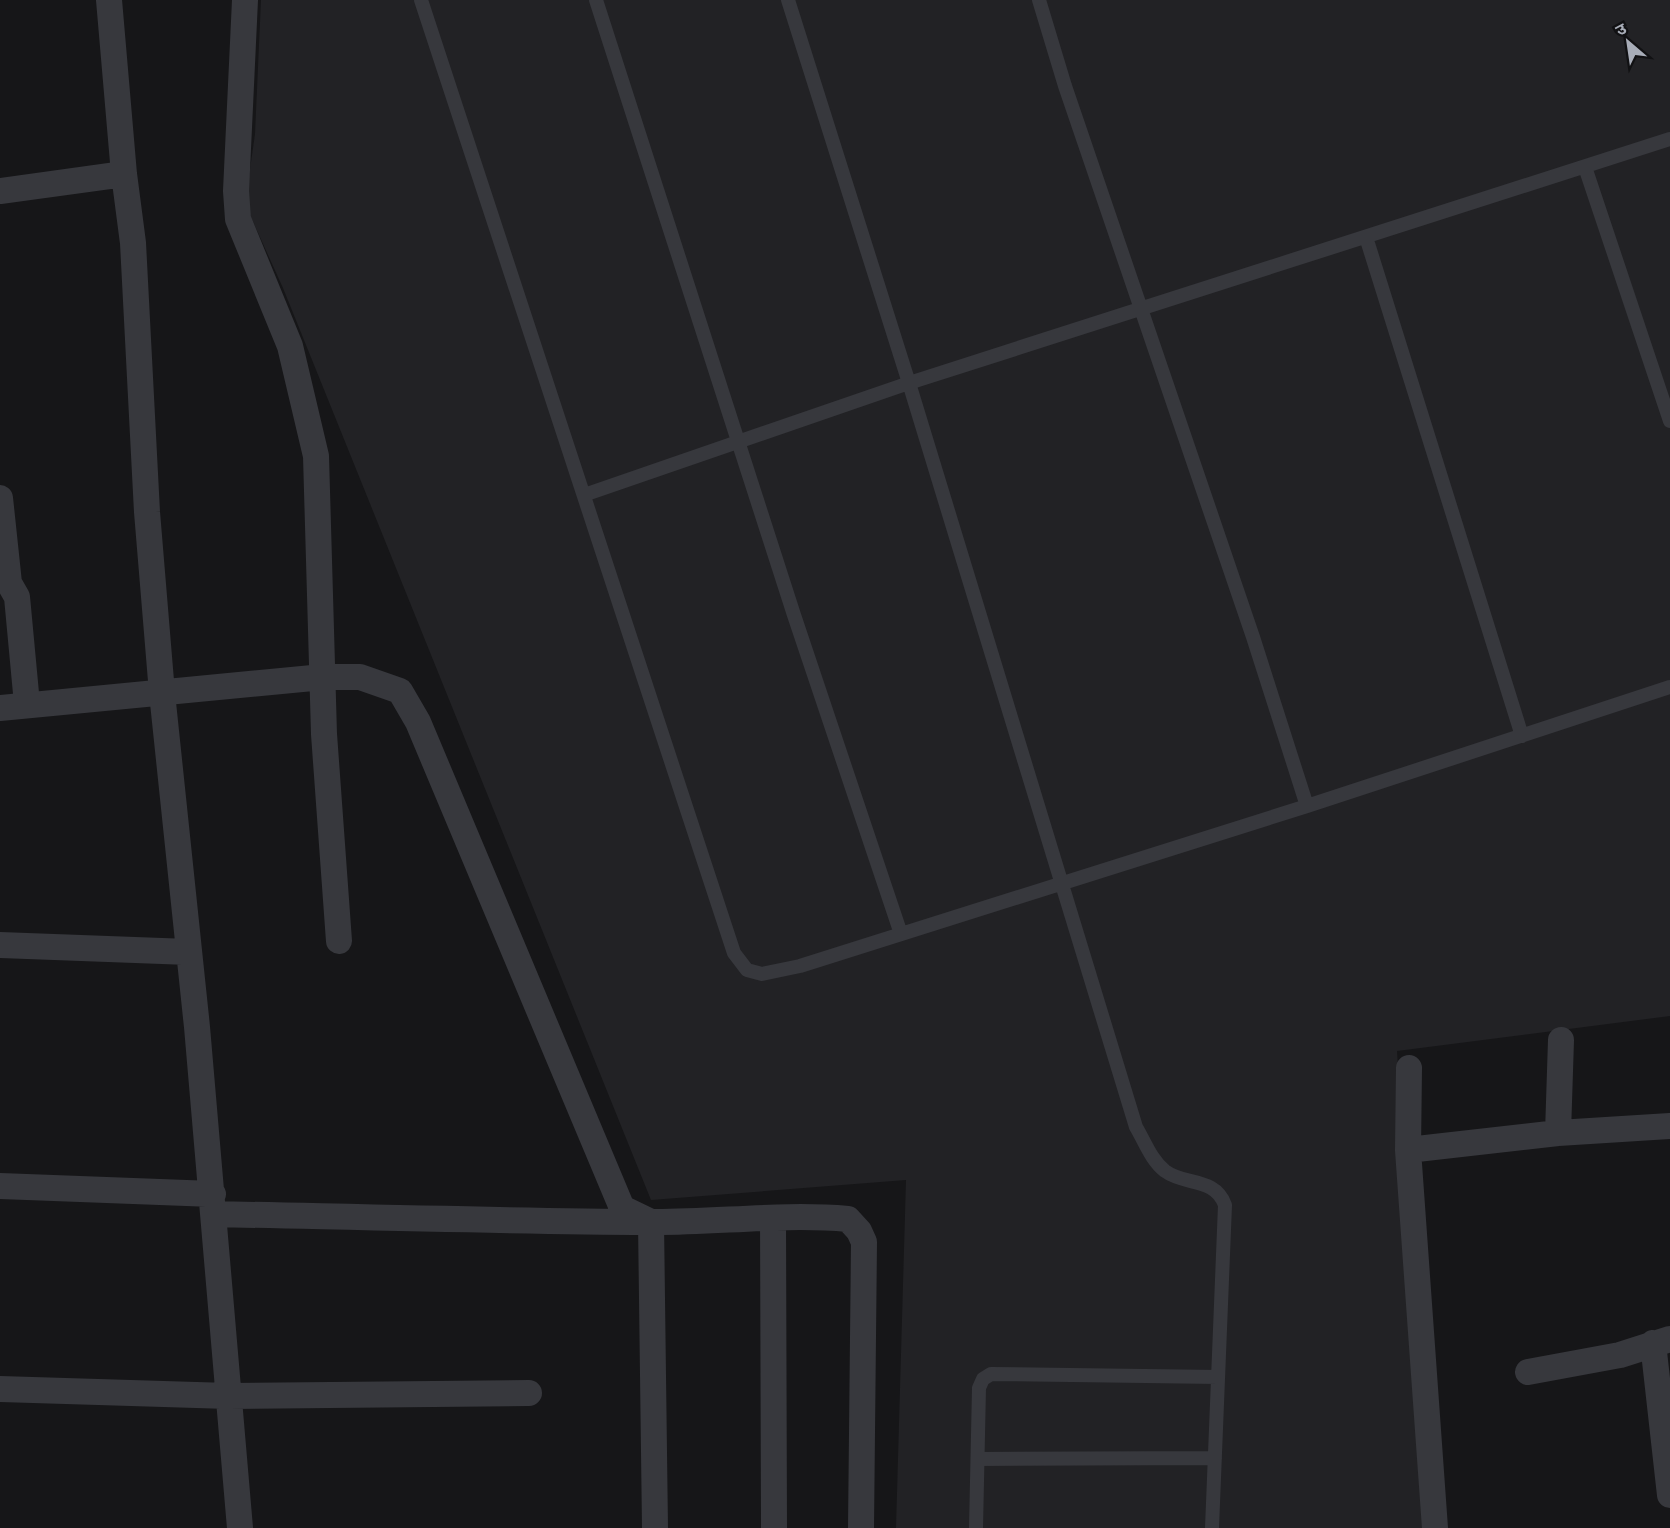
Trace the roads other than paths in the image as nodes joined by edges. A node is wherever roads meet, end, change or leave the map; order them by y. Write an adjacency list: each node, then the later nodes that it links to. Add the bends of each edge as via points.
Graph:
1 (109, 0): 9 (street)
2 (245, 0): 19 (street, via 238,219 290,346 316,456)
3 (421, 0): 16 (lane)
4 (596, 0): 15 (lane)
5 (788, 0): 13 (lane)
6 (1039, 0): 12 (lane)
7 (1670, 139): 8 (lane)
8 (1585, 167): 11 (lane); 14 (lane)
9 (124, 174): 10 (street); 21 (street, via 134,243 147,512)
10 (0, 190)
11 (1366, 237): 12 (lane); 24 (lane)
12 (1141, 309): 13 (lane); 25 (lane)
13 (909, 383): 15 (lane); 26 (lane)
14 (1670, 421)
15 (739, 443): 16 (lane); 27 (lane)
16 (584, 495): 27 (lane, via 734,953 747,970 762,974)
17 (0, 498): 18 (street)
18 (4, 581): 22 (street, via 17,597)
19 (323, 677): 21 (street); 28 (street); 39 (street, via 360,677 400,691 418,722 622,1208)
20 (1670, 687): 24 (lane)
21 (162, 693): 22 (street); 30 (street)
22 (27, 704): 23 (street)
23 (0, 708)
24 (1522, 736): 25 (lane)
25 (1307, 806): 26 (lane)
26 (1062, 882): 27 (lane); 42 (lane, via 1136,1127 1155,1162 1167,1173 1206,1184 1222,1196 1225,1205)
27 (901, 934)
28 (339, 941)
29 (0, 945): 30 (street)
30 (189, 952): 37 (street)
31 (1561, 1040): 34 (street)
32 (1409, 1068): 35 (street)
33 (1670, 1126): 34 (street)
34 (1558, 1133): 35 (street)
35 (1408, 1150): 55 (street)
36 (0, 1186): 37 (street)
37 (214, 1204): 39 (street); 45 (street)
38 (773, 1218): 39 (street); 51 (street); 52 (street, via 848,1219 864,1242)
39 (651, 1222): 50 (street)
40 (1662, 1341): 41 (street, via 1620,1355); 48 (street)
41 (1528, 1372)
42 (1218, 1377): 46 (lane); 47 (lane, via 991,1374 979,1388)
43 (0, 1389): 45 (street)
44 (529, 1393): 45 (street)
45 (229, 1396): 49 (street)
46 (1215, 1458): 47 (lane); 54 (lane)
47 (978, 1460): 53 (lane)
48 (1670, 1495)
49 (240, 1528)
50 (654, 1528)
51 (774, 1528)
52 (861, 1528)
53 (976, 1528)
54 (1212, 1528)
55 (1435, 1528)

